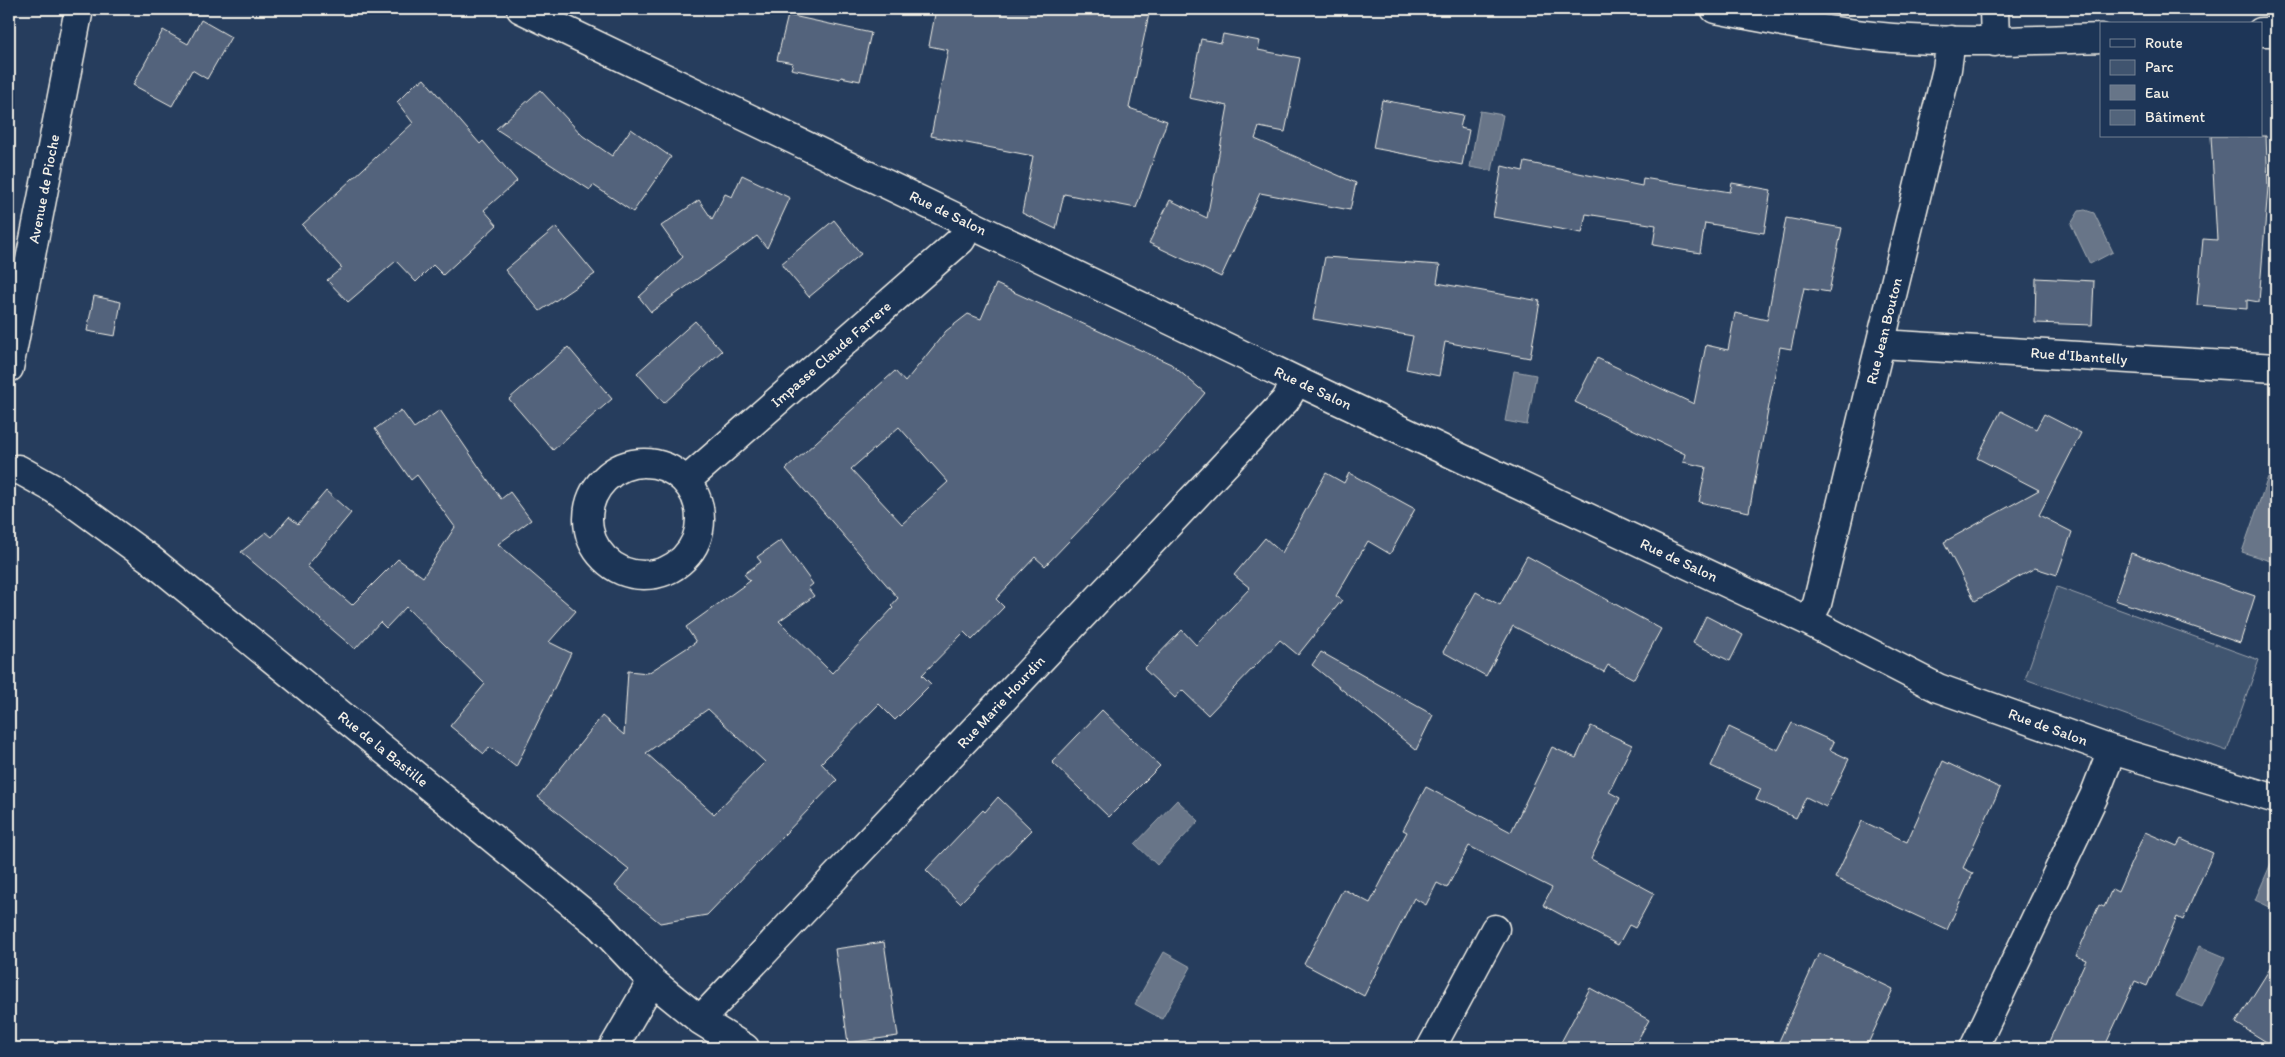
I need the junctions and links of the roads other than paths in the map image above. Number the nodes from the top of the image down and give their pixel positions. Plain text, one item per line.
1 (78, 9) edge
2 (521, 9) edge
3 (1715, 9) edge
4 (1994, 9) edge
5 (2262, 32) edge
6 (2276, 32) edge
7 (2100, 38) edge
8 (1951, 40) junction
9 (1995, 42) junction
10 (970, 224) junction
11 (1881, 344) junction
12 (9, 368) edge
13 (2276, 368) edge
14 (1297, 381) junction
15 (9, 470) edge
16 (686, 481) junction
17 (1808, 621) junction
18 (2112, 750) junction
19 (2276, 799) edge
20 (1495, 929) dead end
21 (652, 981) junction
22 (700, 1020) junction
23 (613, 1048) edge
24 (745, 1048) edge
25 (1431, 1048) edge
26 (1974, 1048) edge

1 - 12 street, Avenue de Pioche
2 - 10 street, Rue de Salon
3 - 8 street
4 - 9 street
5 - 6 street
7 - 9 street
8 - 9 street
8 - 11 street, Rue Jean Bouton
10 - 14 street, Rue de Salon
10 - 16 street, Impasse Claude Farrere
11 - 13 street, Rue d'Ibantelly
11 - 17 street, Rue Jean Bouton
14 - 17 street, Rue de Salon
14 - 22 street, Rue Marie Hourdin
15 - 21 street, Rue de la Bastille
16 - 16 street
17 - 18 street, Rue de Salon
18 - 19 street, Rue de Salon
18 - 26 street
20 - 25 street
21 - 22 street, Rue de la Bastille
21 - 23 street
22 - 24 street, Rue de la Bastille

